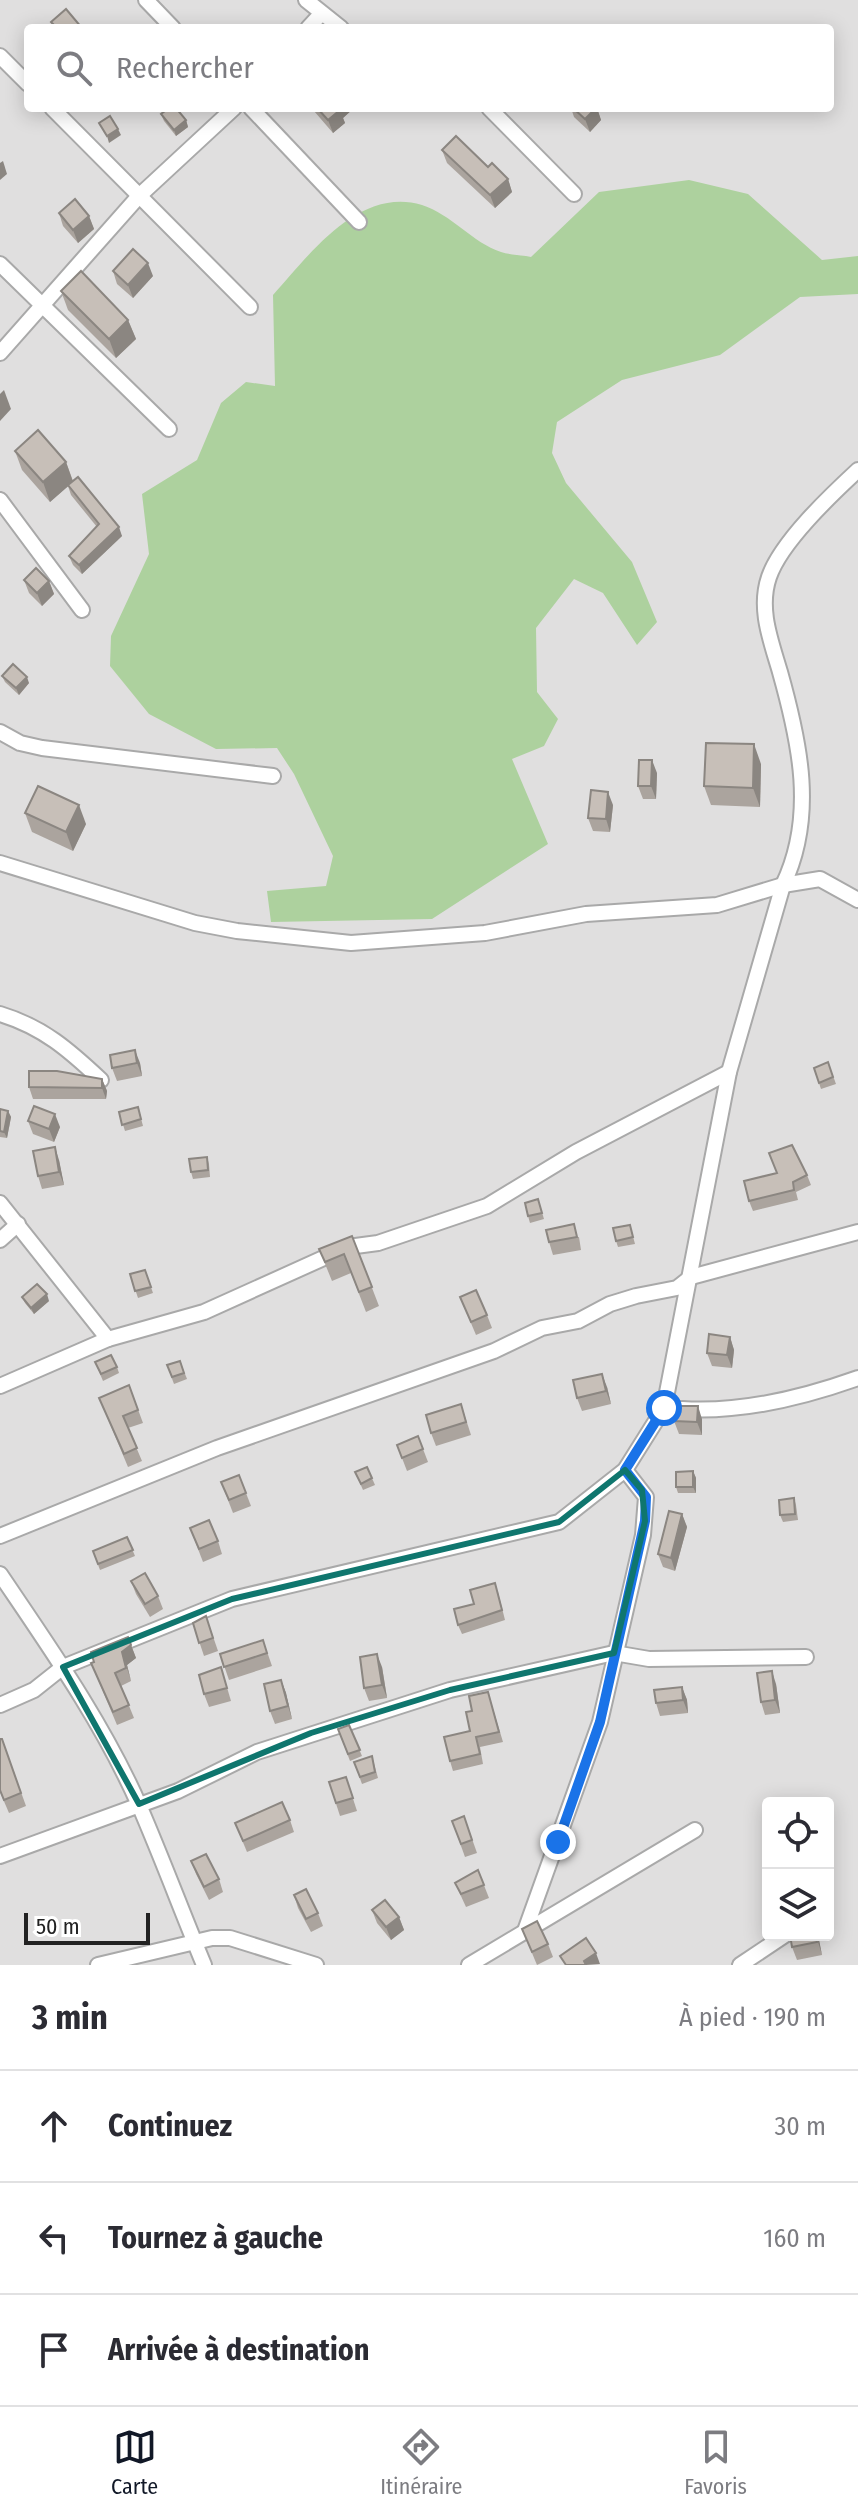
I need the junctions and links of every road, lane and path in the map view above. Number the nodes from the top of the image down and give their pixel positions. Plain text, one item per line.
1 (146, 0) edge
2 (306, 0) edge
3 (320, 15) junction
4 (169, 24) edge
5 (312, 24) edge
6 (335, 24) edge
7 (0, 56) edge
8 (24, 80) edge
9 (56, 112) edge
10 (230, 112) edge
11 (255, 112) edge
12 (493, 112) edge
13 (574, 194) dead end
14 (139, 196) junction
15 (359, 222) dead end
16 (0, 264) edge
17 (42, 306) junction
18 (250, 307) dead end
19 (0, 353) edge
20 (169, 429) dead end
21 (858, 470) edge
22 (0, 500) edge
23 (82, 610) dead end
24 (0, 732) edge
25 (273, 776) dead end
26 (0, 863) edge
27 (783, 885) junction
28 (858, 900) edge
29 (0, 1014) edge
30 (729, 1072) junction
31 (101, 1080) edge
32 (0, 1203) edge
33 (18, 1224) junction
34 (858, 1232) edge
35 (0, 1240) edge
36 (691, 1277) junction
37 (108, 1339) junction
38 (858, 1378) edge
39 (0, 1386) edge
40 (664, 1408) junction
41 (625, 1470) junction
42 (0, 1536) edge
43 (0, 1574) edge
44 (614, 1653) junction
45 (806, 1657) dead end
46 (63, 1667) junction
47 (0, 1705) edge
48 (139, 1804) junction
49 (695, 1830) dead end
50 (0, 1856) edge
51 (526, 1928) junction
52 (776, 1941) edge
53 (195, 1942) junction
54 (487, 1960) edge
55 (98, 1965) edge
56 (204, 1965) edge
57 (316, 1965) edge
58 (469, 1965) edge
59 (740, 1965) edge

1 - 4 street
2 - 3 street
3 - 5 street
3 - 6 street
7 - 8 street
9 - 14 street
10 - 14 street
11 - 15 street
12 - 13 street
14 - 17 street
14 - 18 street
16 - 17 street
17 - 19 street
17 - 20 street
21 - 27 street
22 - 23 street
24 - 25 street
26 - 27 street
27 - 28 street
27 - 30 street
29 - 31 street
30 - 36 street
30 - 37 street
32 - 33 street
33 - 35 street
33 - 37 street
34 - 36 street
36 - 40 street
36 - 42 street
37 - 39 street
38 - 40 street
40 - 41 street
41 - 44 street
41 - 46 street
43 - 46 street
44 - 45 street
44 - 48 street
44 - 51 street
46 - 47 street
46 - 48 street
48 - 50 street
48 - 53 street
49 - 51 street
51 - 54 street
52 - 59 street
53 - 55 street
53 - 56 street
53 - 57 street
54 - 58 street

